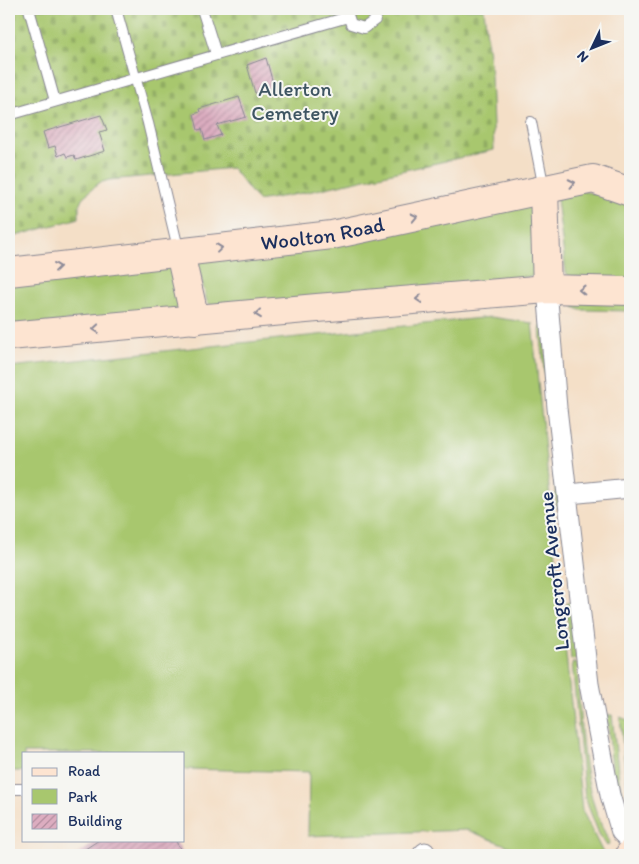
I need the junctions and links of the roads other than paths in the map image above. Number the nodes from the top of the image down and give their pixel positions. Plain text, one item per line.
1 (29, 9) edge
2 (116, 9) edge
3 (202, 9) edge
4 (376, 9) edge
5 (348, 13) edge
6 (216, 54) junction
7 (135, 78) junction
8 (55, 101) junction
9 (9, 115) edge
10 (531, 122) dead end
11 (544, 190) junction
12 (630, 192) edge
13 (180, 252) junction
14 (9, 272) edge
15 (546, 289) junction
16 (630, 291) edge
17 (195, 320) junction
18 (9, 336) edge
19 (630, 488) edge
20 (569, 494) junction
21 (9, 789) edge
22 (22, 789) edge
23 (630, 841) edge

1 - 8 lane
2 - 7 lane
3 - 6 lane
4 - 5 lane
5 - 6 lane
6 - 7 lane
7 - 8 lane
7 - 13 lane
8 - 9 lane
10 - 11 lane
11 -> 12 main road, Woolton Road
13 -> 11 main road, Woolton Road
11 - 15 main road
14 -> 13 main road, Woolton Road
13 - 17 main road
16 -> 15 main road
15 -> 17 main road
15 - 20 street, Longcroft Avenue
17 -> 18 main road
19 - 20 street
20 - 23 street, Longcroft Avenue
21 - 22 lane

